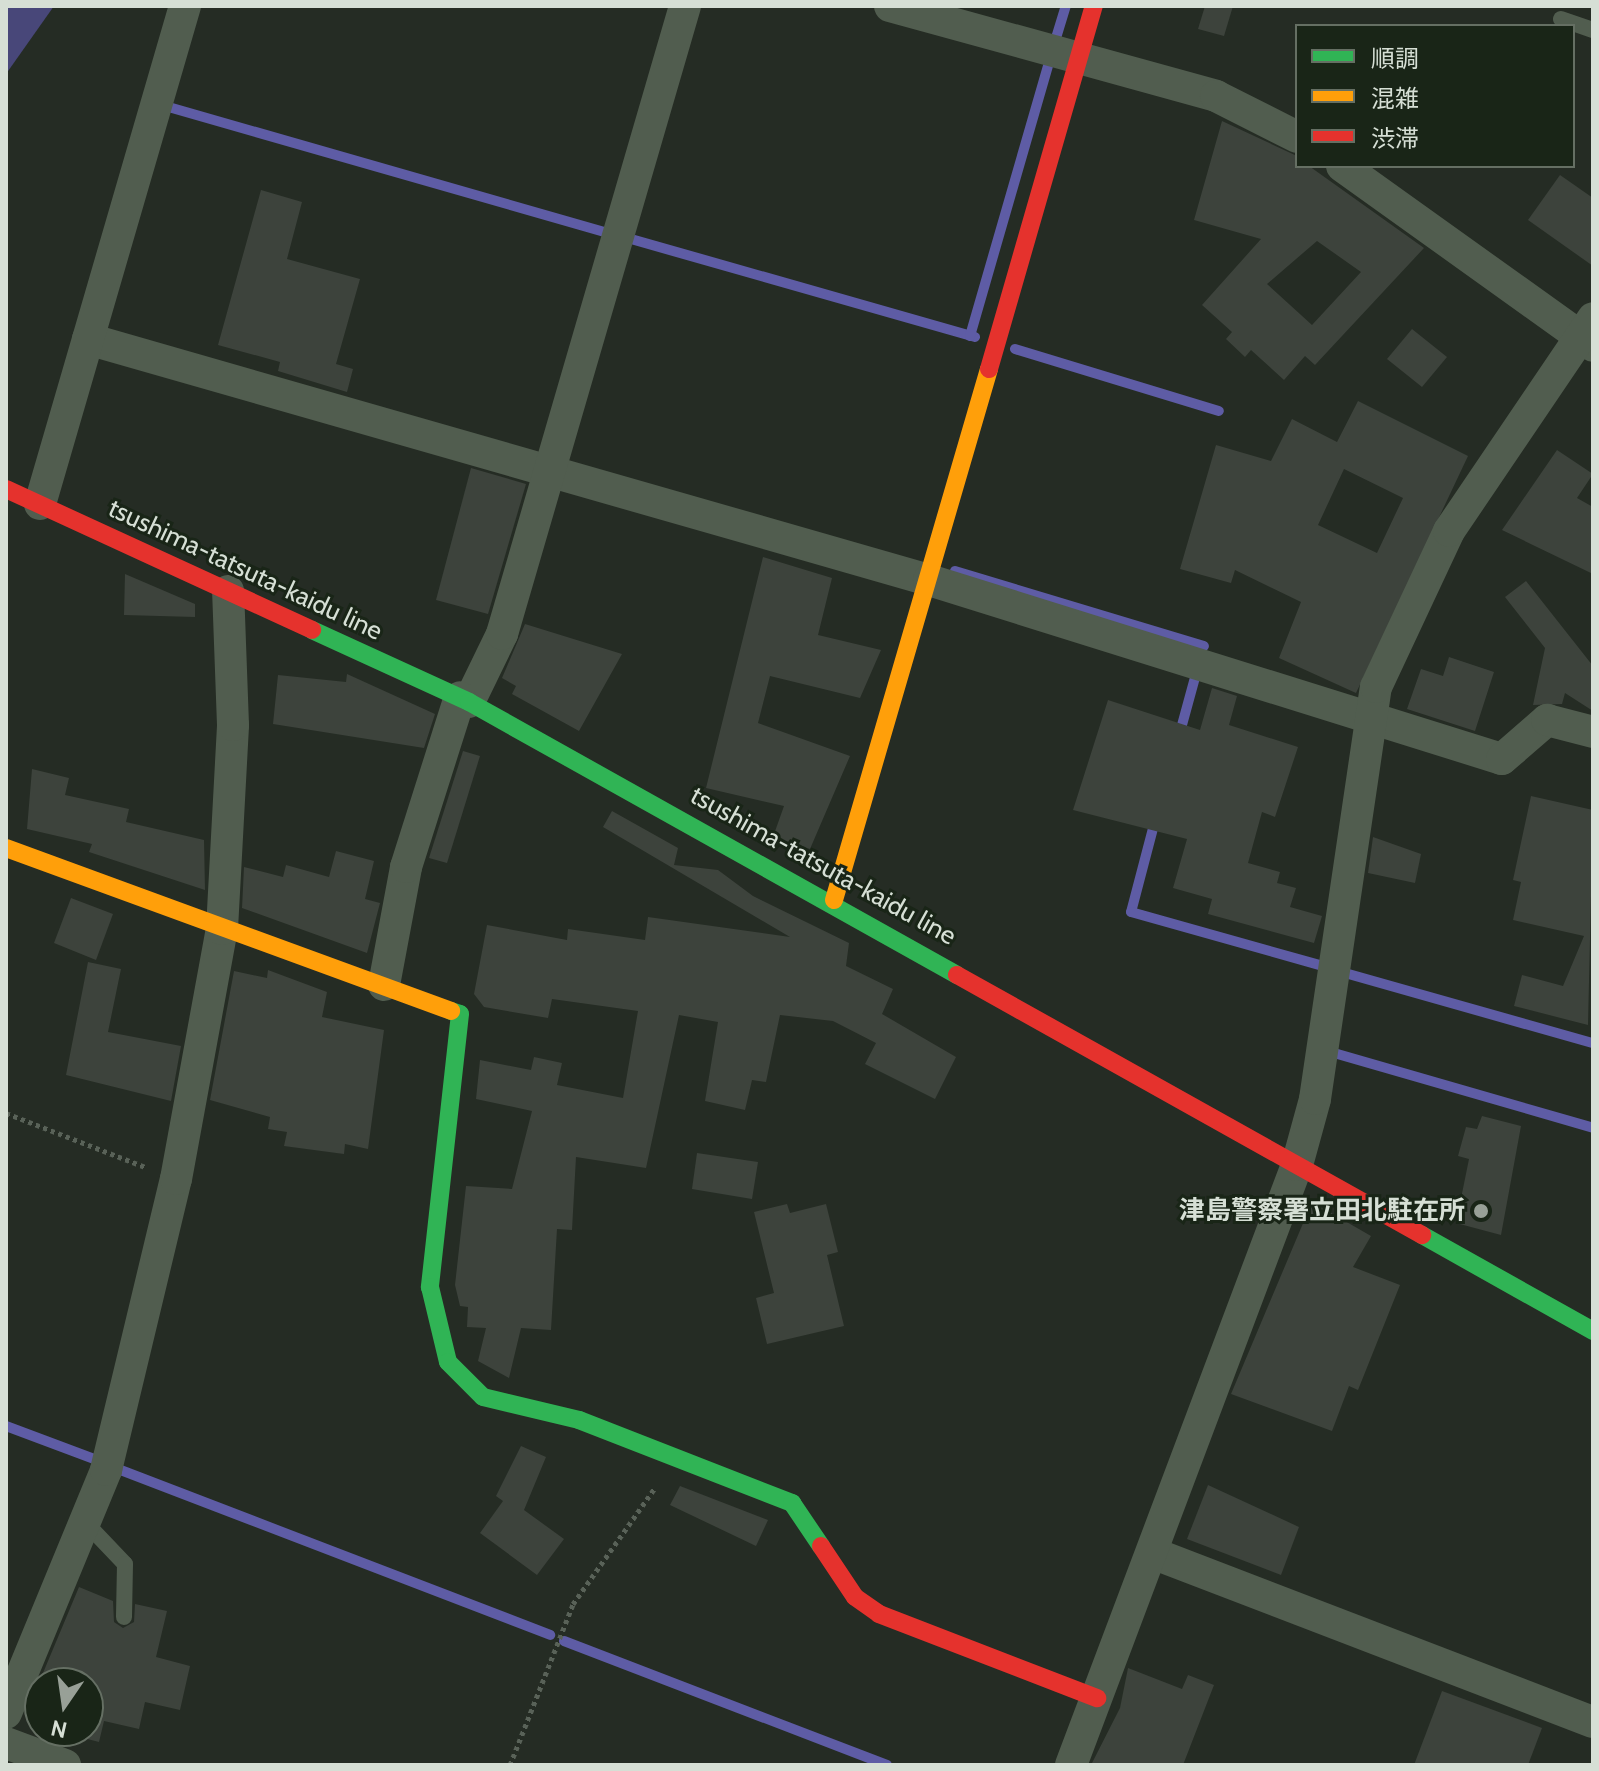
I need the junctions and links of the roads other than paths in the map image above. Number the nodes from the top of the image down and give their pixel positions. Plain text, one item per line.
1 (185, 6) edge
2 (685, 6) edge
3 (890, 6) edge
4 (1094, 6) edge
5 (1561, 19) dead end
6 (1593, 30) edge
7 (1079, 60) junction
8 (1295, 136) edge
9 (1345, 168) edge
10 (1588, 334) edge
11 (88, 339) junction
12 (550, 471) junction
13 (6, 489) edge
14 (40, 504) junction
15 (929, 580) junction
16 (228, 591) junction
17 (464, 699) junction
18 (1370, 712) junction
19 (1593, 732) edge
20 (6, 848) edge
21 (834, 900) junction
22 (222, 929) junction
23 (384, 985) junction
24 (1297, 1165) junction
25 (1593, 1331) edge
26 (85, 1522) junction
27 (1155, 1554) junction
28 (124, 1617) dead end
29 (1097, 1698) junction
30 (6, 1713) edge
31 (1593, 1722) edge
32 (6, 1743) edge
33 (65, 1765) edge
34 (1071, 1765) edge

1 - 11 street
2 - 12 street
3 - 7 street
4 - 7 street
5 - 6 lane
7 - 8 street
7 - 15 street
9 - 10 street
10 - 18 street
11 - 12 street
11 - 14 street
12 - 15 street
12 - 17 street
13 - 14 street, tsushima-tatsuta-kaidu line
14 - 16 street, tsushima-tatsuta-kaidu line
15 - 18 street
15 - 21 street
16 - 17 street, tsushima-tatsuta-kaidu line
16 - 22 street
17 - 21 street, tsushima-tatsuta-kaidu line
17 - 23 street
18 - 19 street
18 - 24 street
20 - 22 street
21 - 24 street, tsushima-tatsuta-kaidu line
22 - 23 street
22 - 26 street
23 - 29 street
24 - 25 street, tsushima-tatsuta-kaidu line
24 - 27 street
26 - 28 lane
26 - 30 street
27 - 29 street
27 - 31 street
29 - 34 street
32 - 33 street

